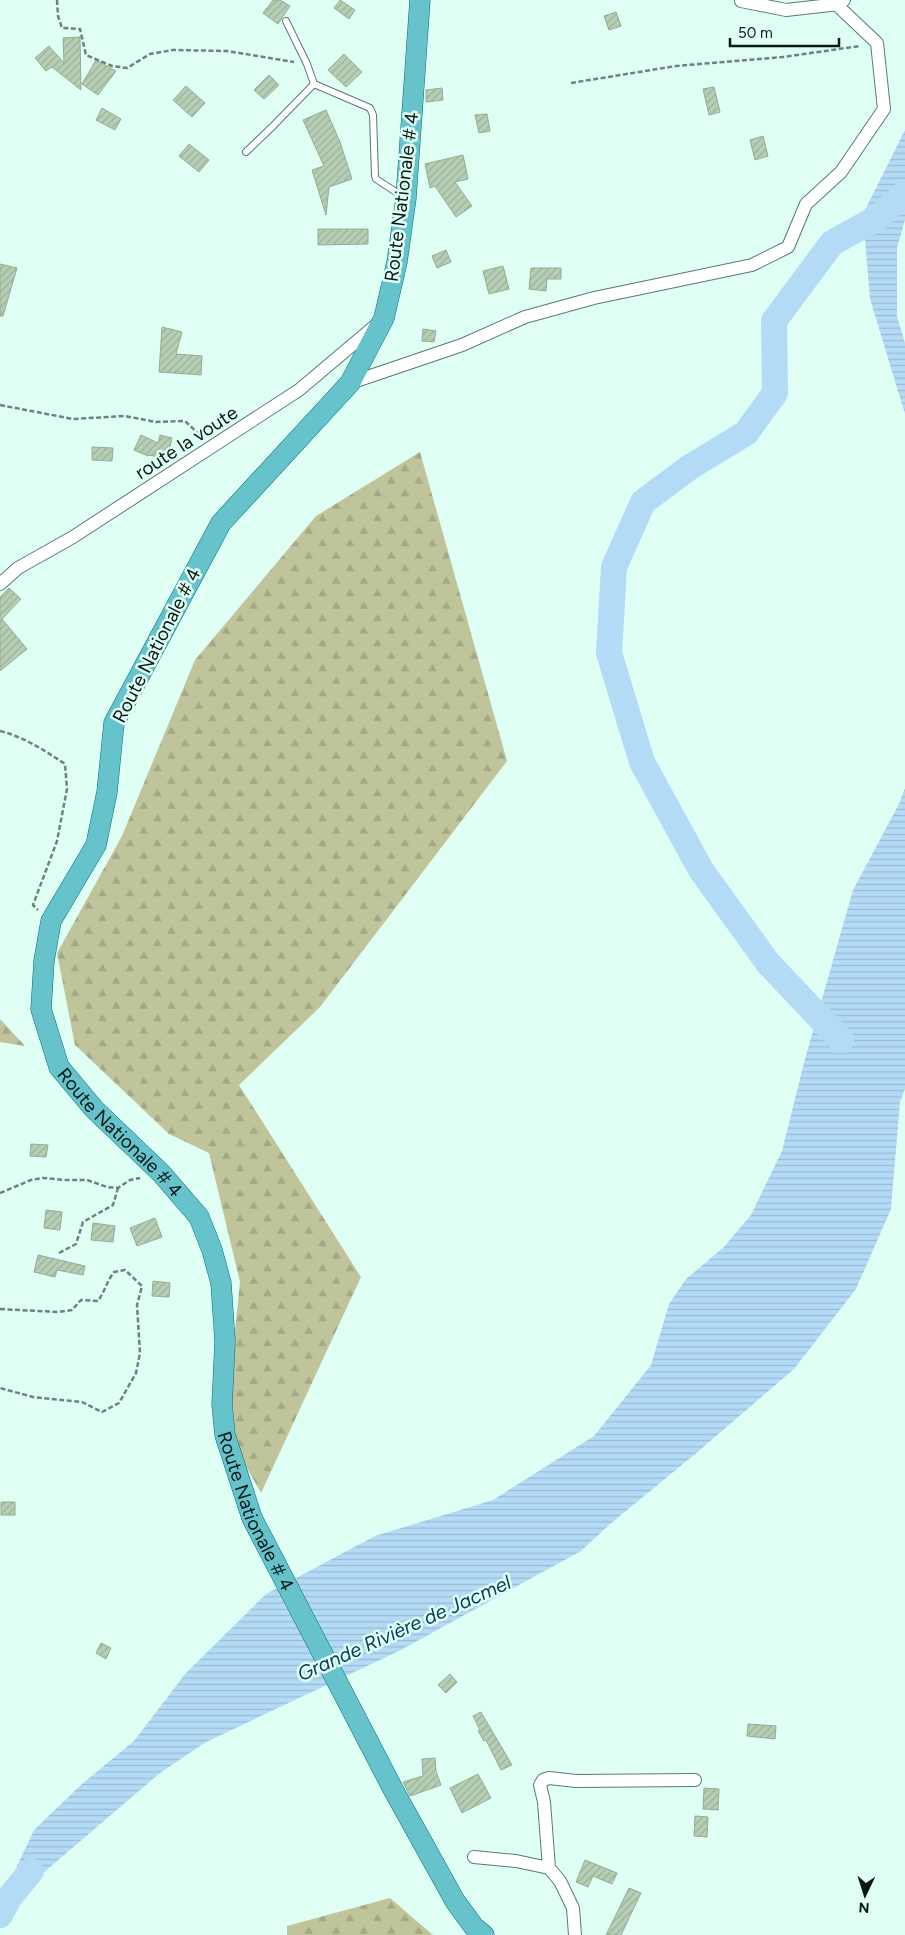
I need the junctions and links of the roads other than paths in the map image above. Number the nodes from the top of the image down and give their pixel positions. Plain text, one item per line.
1 (420, 0) edge
2 (741, 1) edge
3 (841, 2) edge
4 (286, 21) dead end
5 (314, 84) junction
6 (246, 152) dead end
7 (406, 198) junction
8 (384, 318) junction
9 (350, 383) junction
10 (0, 584) edge
11 (695, 1780) dead end
12 (474, 1857) dead end
13 (549, 1868) junction
14 (484, 1935) edge
15 (575, 1935) edge

1 - 7 main road, Route Nationale # 4
2 - 3 street
3 - 9 street
4 - 5 lane
5 - 6 lane
5 - 7 lane
7 - 8 main road, Route Nationale # 4
8 - 9 main road, Route Nationale # 4
8 - 10 street, route la voute
9 - 14 main road, Route Nationale # 4
11 - 13 street
12 - 13 street
13 - 15 street

